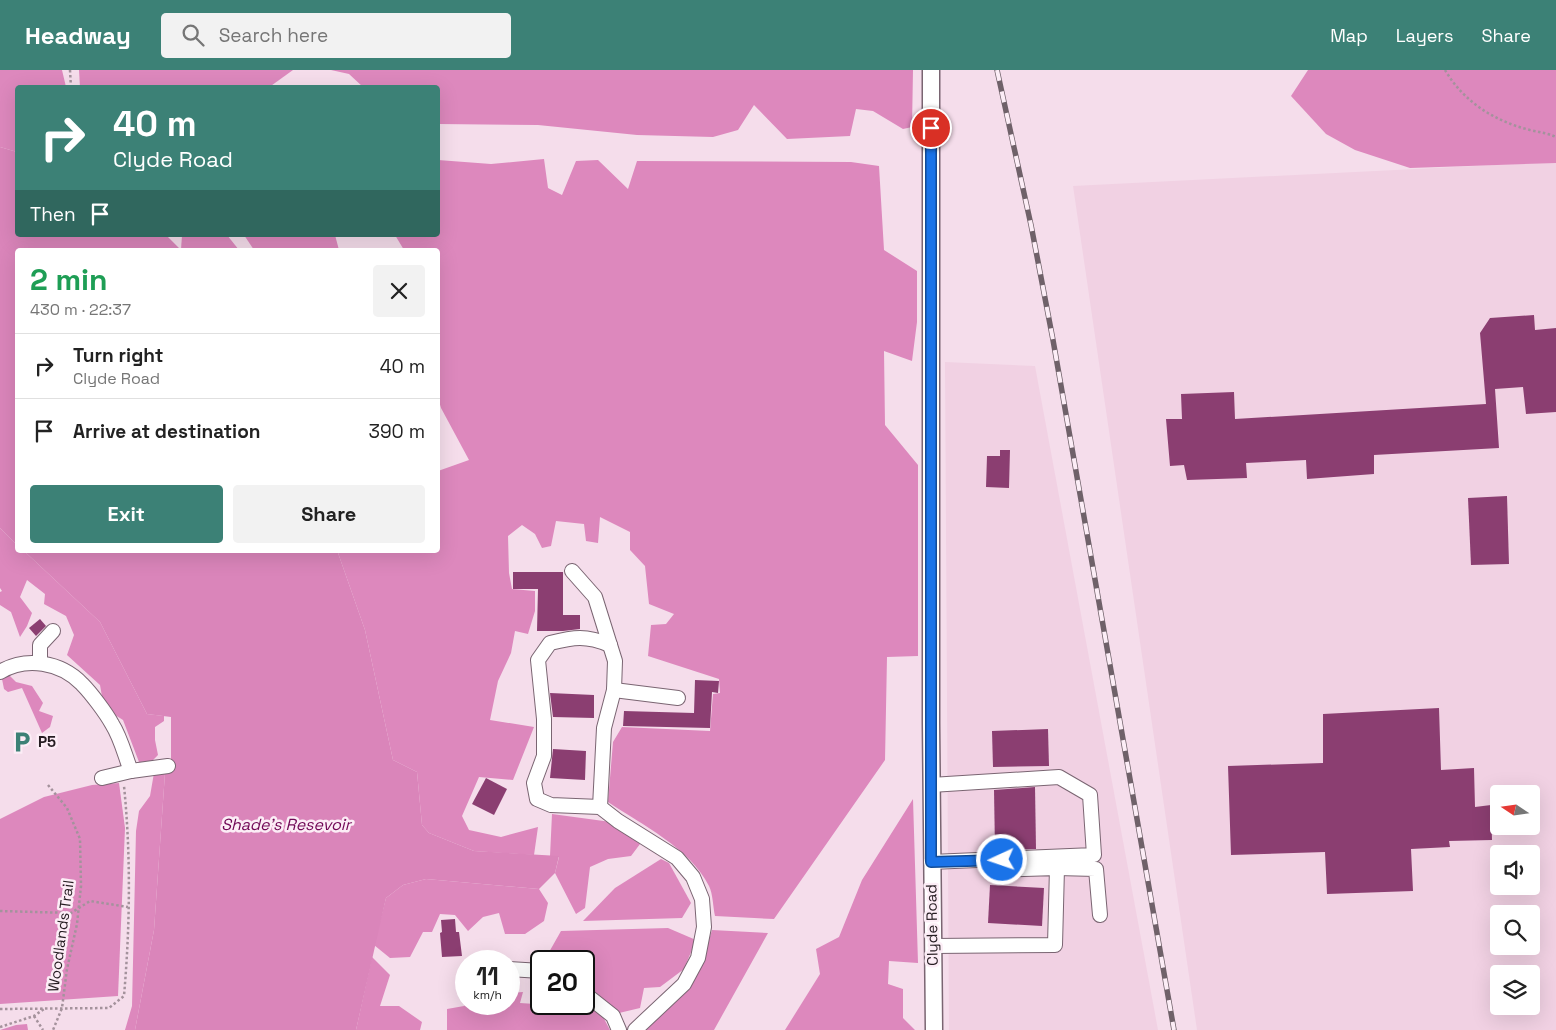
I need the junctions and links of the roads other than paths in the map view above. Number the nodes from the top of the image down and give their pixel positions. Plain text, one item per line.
1 (931, 70) edge
2 (572, 571) dead end
3 (53, 631) dead end
4 (610, 645) junction
5 (40, 663) junction
6 (0, 672) edge
7 (614, 690) junction
8 (678, 698) dead end
9 (168, 766) dead end
10 (132, 771) junction
11 (102, 778) dead end
12 (931, 785) junction
13 (600, 806) junction
14 (984, 861) junction
15 (931, 862) junction
16 (1056, 868) junction
17 (1100, 915) dead end
18 (933, 946) junction
19 (595, 1001) edge
20 (619, 1030) edge
21 (635, 1030) edge
22 (934, 1030) edge

1 - 12 main road, Clyde Road
2 - 4 lane
3 - 5 lane
4 - 7 lane
4 - 13 lane
5 - 6 lane
5 - 10 lane
7 - 8 lane
7 - 13 lane
9 - 10 lane
10 - 11 lane
12 - 14 lane
12 - 15 main road, Clyde Road
13 - 21 lane
14 - 15 lane
14 - 16 lane
15 - 18 main road, Clyde Road
16 - 17 lane
16 - 18 lane
18 - 22 main road, Clyde Road
19 - 20 lane

